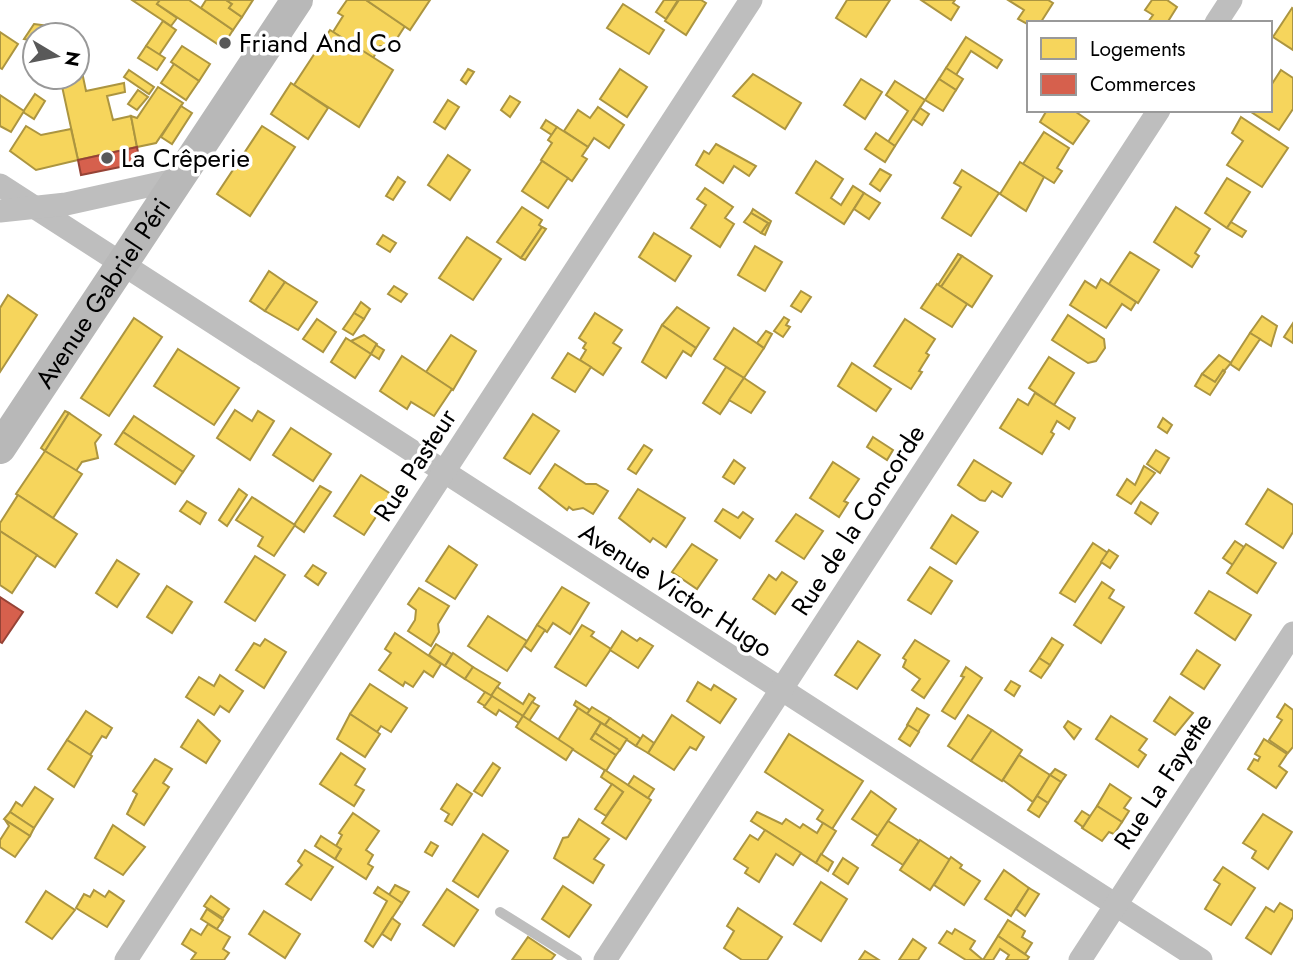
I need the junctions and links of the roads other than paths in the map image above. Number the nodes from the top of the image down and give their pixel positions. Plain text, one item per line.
1 (297, 0) edge
2 (751, 0) edge
3 (1231, 0) edge
4 (1217, 21) edge
5 (1158, 112) edge
6 (179, 178) junction
7 (0, 186) edge
8 (39, 209) junction
9 (0, 211) edge
10 (123, 266) junction
11 (0, 448) edge
12 (443, 473) junction
13 (1293, 633) edge
14 (780, 691) junction
15 (1115, 905) junction
16 (500, 912) dead end
17 (126, 960) edge
18 (577, 960) edge
19 (604, 960) edge
20 (1080, 960) edge
21 (1201, 960) edge

1 - 6 street, Avenue Gabriel Péri
2 - 12 street, Rue Pasteur
3 - 4 street
5 - 14 street, Rue de la Concorde
6 - 8 street
6 - 10 street, Avenue Gabriel Péri
7 - 8 street, Avenue Victor Hugo
8 - 9 street
8 - 10 street, Avenue Victor Hugo
10 - 11 street, Avenue Gabriel Péri
10 - 12 street, Avenue Victor Hugo
12 - 14 street, Avenue Victor Hugo
12 - 17 street, Rue Pasteur
13 - 15 street, Rue La Fayette
14 - 15 street, Avenue Victor Hugo
14 - 19 street, Rue de la Concorde
15 - 20 street, Rue La Fayette
15 - 21 street, Avenue Victor Hugo
16 - 18 lane

